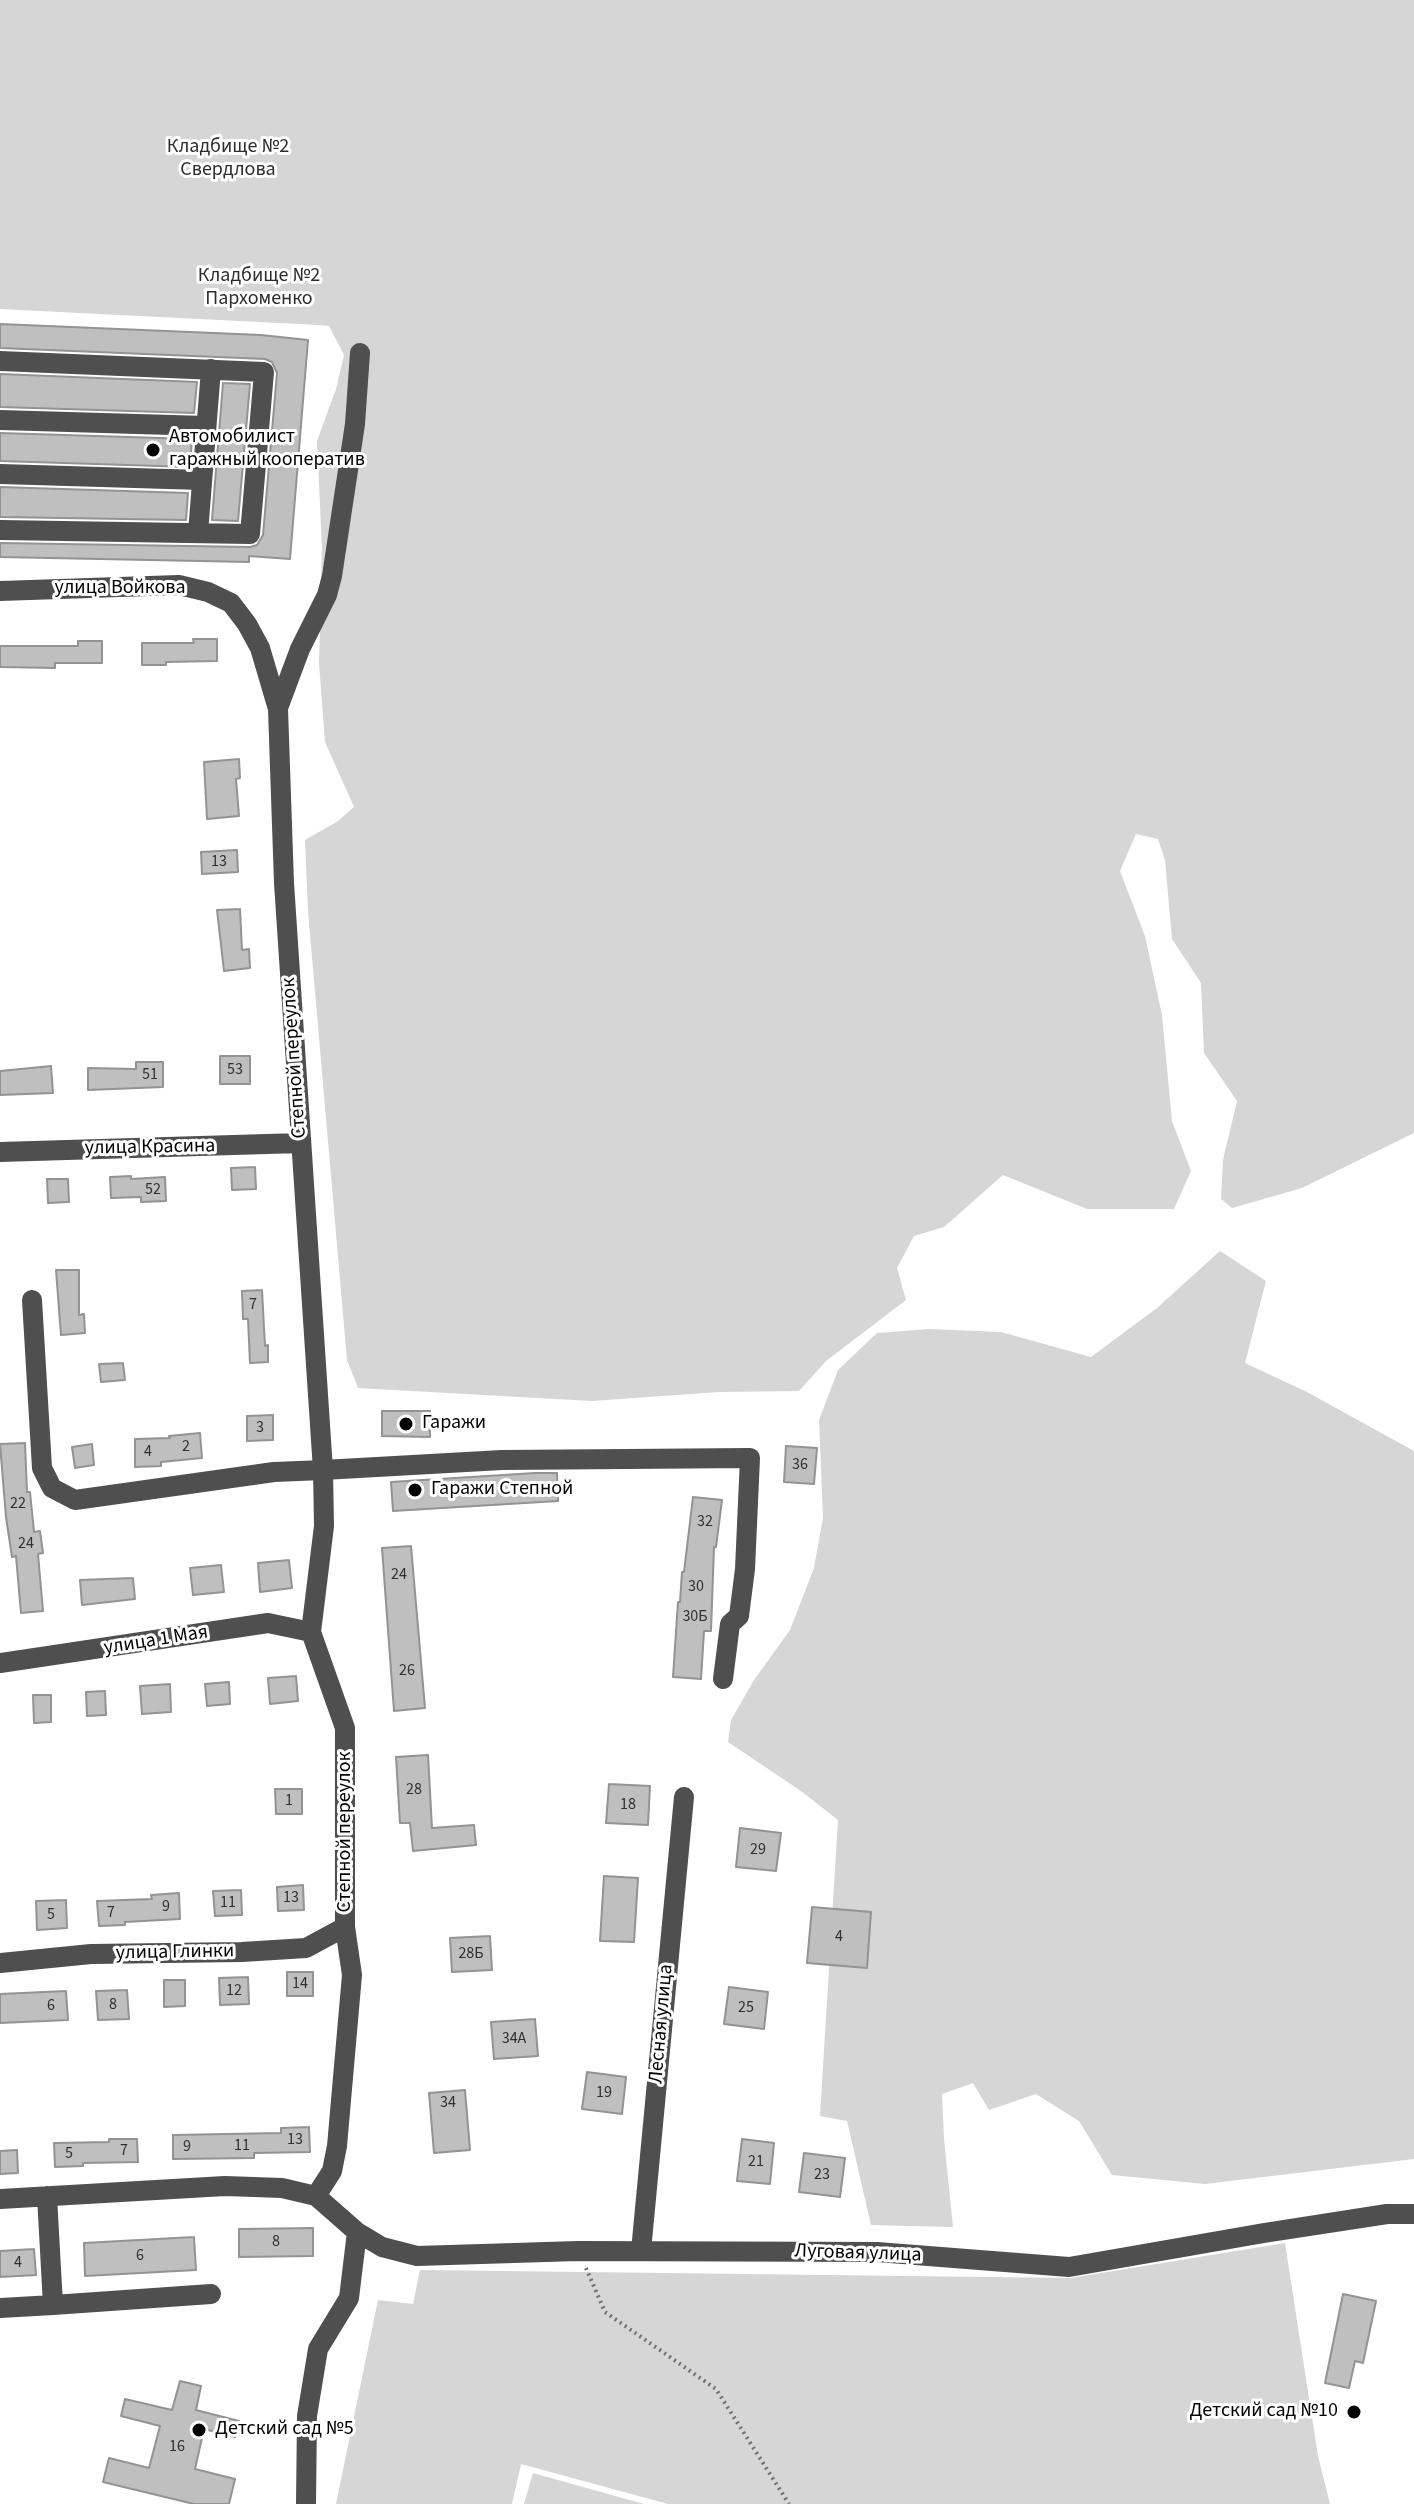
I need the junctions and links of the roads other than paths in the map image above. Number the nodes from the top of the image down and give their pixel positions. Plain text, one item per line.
1 (360, 353) dead end
2 (0, 361) edge
3 (211, 369) junction
4 (0, 420) edge
5 (206, 426) junction
6 (0, 474) edge
7 (202, 480) junction
8 (0, 530) edge
9 (198, 533) junction
10 (0, 591) edge
11 (260, 648) joint
12 (278, 709) junction
13 (300, 1143) junction
14 (0, 1152) edge
15 (32, 1300) dead end
16 (323, 1470) junction
17 (311, 1632) junction
18 (0, 1663) edge
19 (723, 1679) dead end
20 (684, 1797) dead end
21 (345, 1927) junction
22 (0, 1963) edge
23 (47, 2196) junction
24 (316, 2196) junction
25 (0, 2199) edge
26 (1414, 2214) edge
27 (357, 2232) junction
28 (641, 2251) junction
29 (211, 2294) dead end
30 (53, 2305) junction
31 (0, 2308) edge
32 (306, 2504) edge

1 - 12 street
2 - 3 street
3 - 5 street
3 - 9 street
4 - 5 street
5 - 7 street
6 - 7 street
7 - 9 street
8 - 9 street
10 - 11 street, улица Войкова
11 - 12 street, Степной переулок
12 - 13 street, Степной переулок
13 - 14 street, улица Красина
13 - 16 street, Степной переулок
15 - 16 street
16 - 17 street, Степной переулок
16 - 19 street
17 - 18 street, улица 1 Мая
17 - 21 street, Степной переулок
20 - 28 street, Лесная улица
21 - 22 street, улица Глинки
21 - 24 street, Степной переулок
23 - 24 street
23 - 25 street
23 - 30 street
24 - 27 street, Луговая улица
26 - 28 street, Луговая улица
27 - 28 street, Луговая улица
27 - 32 street
29 - 30 street
30 - 31 street

